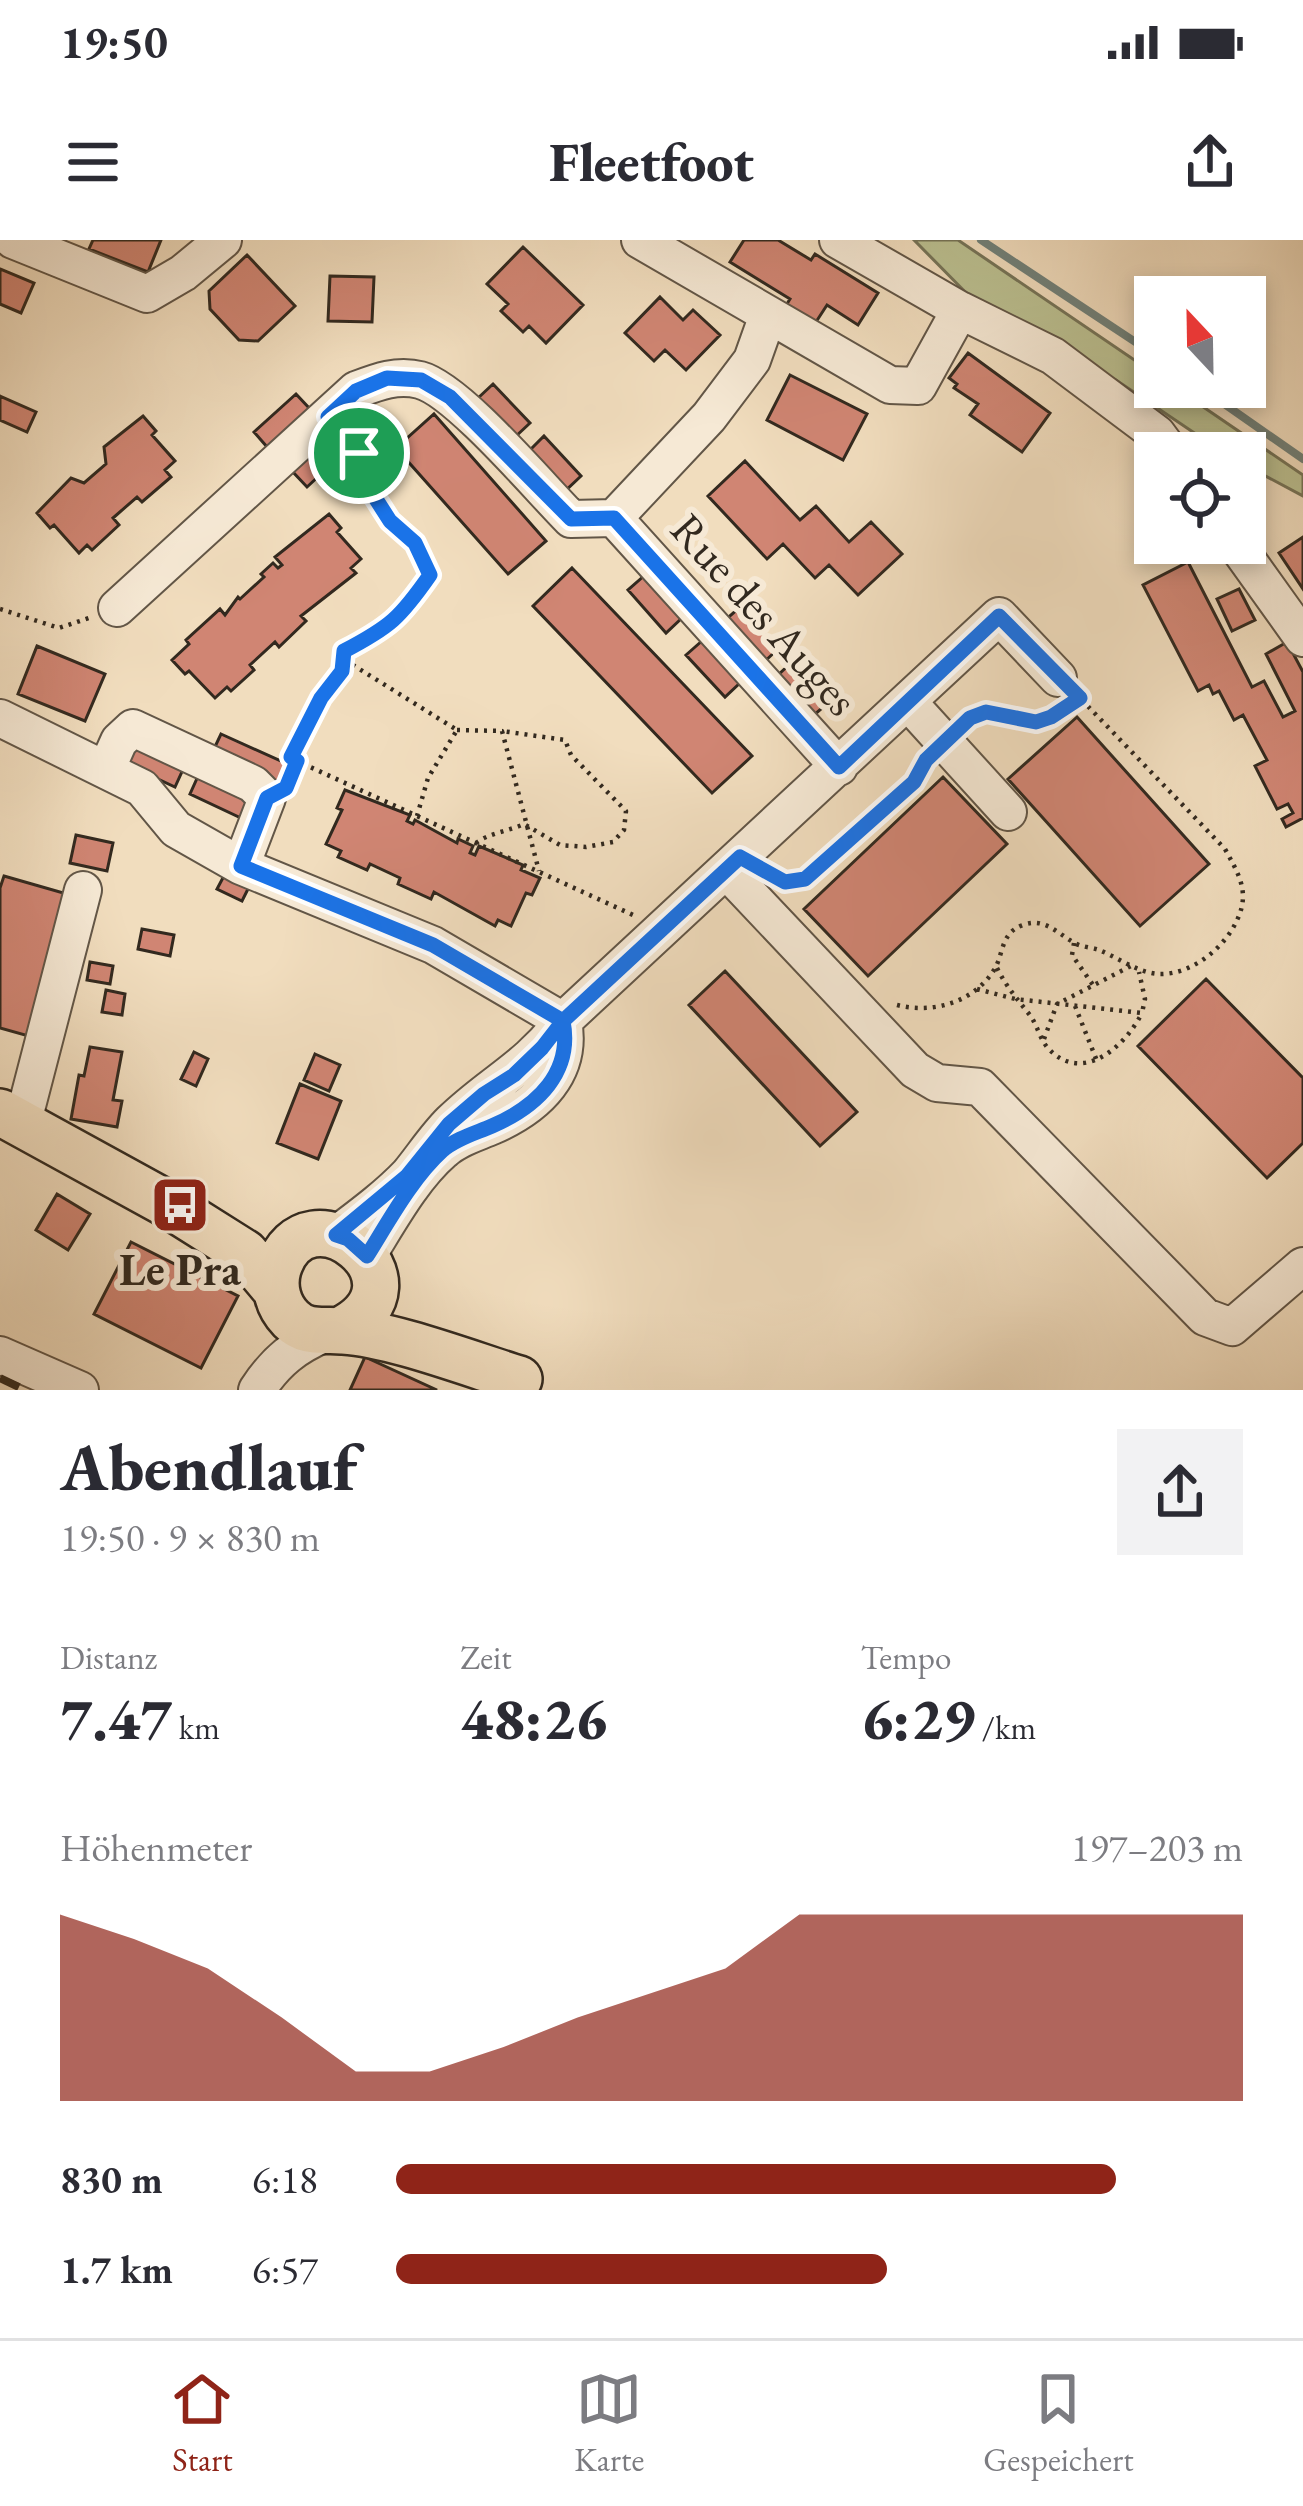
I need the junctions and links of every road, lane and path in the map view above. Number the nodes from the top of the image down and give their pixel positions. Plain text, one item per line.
1 (13, 240) edge
2 (223, 240) edge
3 (640, 240) edge
4 (838, 240) edge
5 (960, 310) junction
6 (768, 315) junction
7 (328, 417) junction
8 (1154, 432) edge
9 (614, 518) junction
10 (1250, 564) edge
11 (117, 608) joint
12 (0, 609) edge
13 (1303, 638) edge
14 (345, 660) junction
15 (1069, 688) junction
16 (908, 702) junction
17 (0, 718) edge
18 (457, 730) junction
19 (502, 730) junction
20 (944, 742) junction
21 (297, 761) junction
22 (839, 767) junction
23 (106, 770) junction
24 (267, 798) junction
25 (1008, 812) dead end
26 (417, 816) junction
27 (524, 824) junction
28 (476, 843) junction
29 (733, 864) junction
30 (241, 866) junction
31 (538, 872) junction
32 (83, 890) dead end
33 (678, 914) junction
34 (1074, 943) junction
35 (996, 966) junction
36 (1131, 966) junction
37 (1139, 969) junction
38 (1093, 986) junction
39 (976, 989) junction
40 (1016, 999) junction
41 (886, 1000) dead end
42 (1057, 1004) junction
43 (1075, 1006) junction
44 (1142, 1013) junction
45 (563, 1021) junction
46 (1043, 1042) junction
47 (1097, 1061) junction
48 (11, 1119) edge
49 (164, 1202) junction
50 (346, 1254) junction
51 (1303, 1266) edge
52 (278, 1297) junction
53 (334, 1331) junction
54 (0, 1355) edge
55 (265, 1378) edge
56 (533, 1384) edge
57 (80, 1390) edge

1 - 2 street
3 - 6 street
4 - 5 street
5 - 6 street
5 - 8 street
6 - 9 street
7 - 9 street, Rue des Auges
7 - 11 street, Rue des Auges
7 - 14 path
9 - 22 street, Rue des Auges
10 - 13 street
11 - 12 path
14 - 18 path
14 - 21 path
15 - 16 street
15 - 20 path
15 - 37 path
16 - 20 street
16 - 22 street
17 - 23 street
18 - 19 path
18 - 26 path
19 - 27 path
19 - 27 path
20 - 25 street
20 - 29 path
21 - 24 path
21 - 26 path
22 - 29 street
23 - 24 street
23 - 30 street
24 - 30 street
26 - 28 path
27 - 28 path
27 - 31 path
28 - 31 path
29 - 33 street
29 - 51 street
30 - 45 street
31 - 33 path
32 - 48 street
33 - 45 street
34 - 35 path
34 - 36 path
34 - 38 path
35 - 39 path
35 - 40 path
36 - 37 path
36 - 38 path
37 - 44 path
38 - 42 path
39 - 40 path
39 - 41 path
40 - 42 path
40 - 46 path
42 - 43 path
42 - 46 path
43 - 44 path
43 - 47 path
44 - 47 path
45 - 50 street
46 - 47 path
48 - 49 main road
49 - 50 main road
49 - 52 main road
50 - 52 main road
50 - 53 main road
50 - 56 main road
52 - 53 main road
52 - 55 street
53 - 55 street
53 - 56 main road
54 - 57 street

